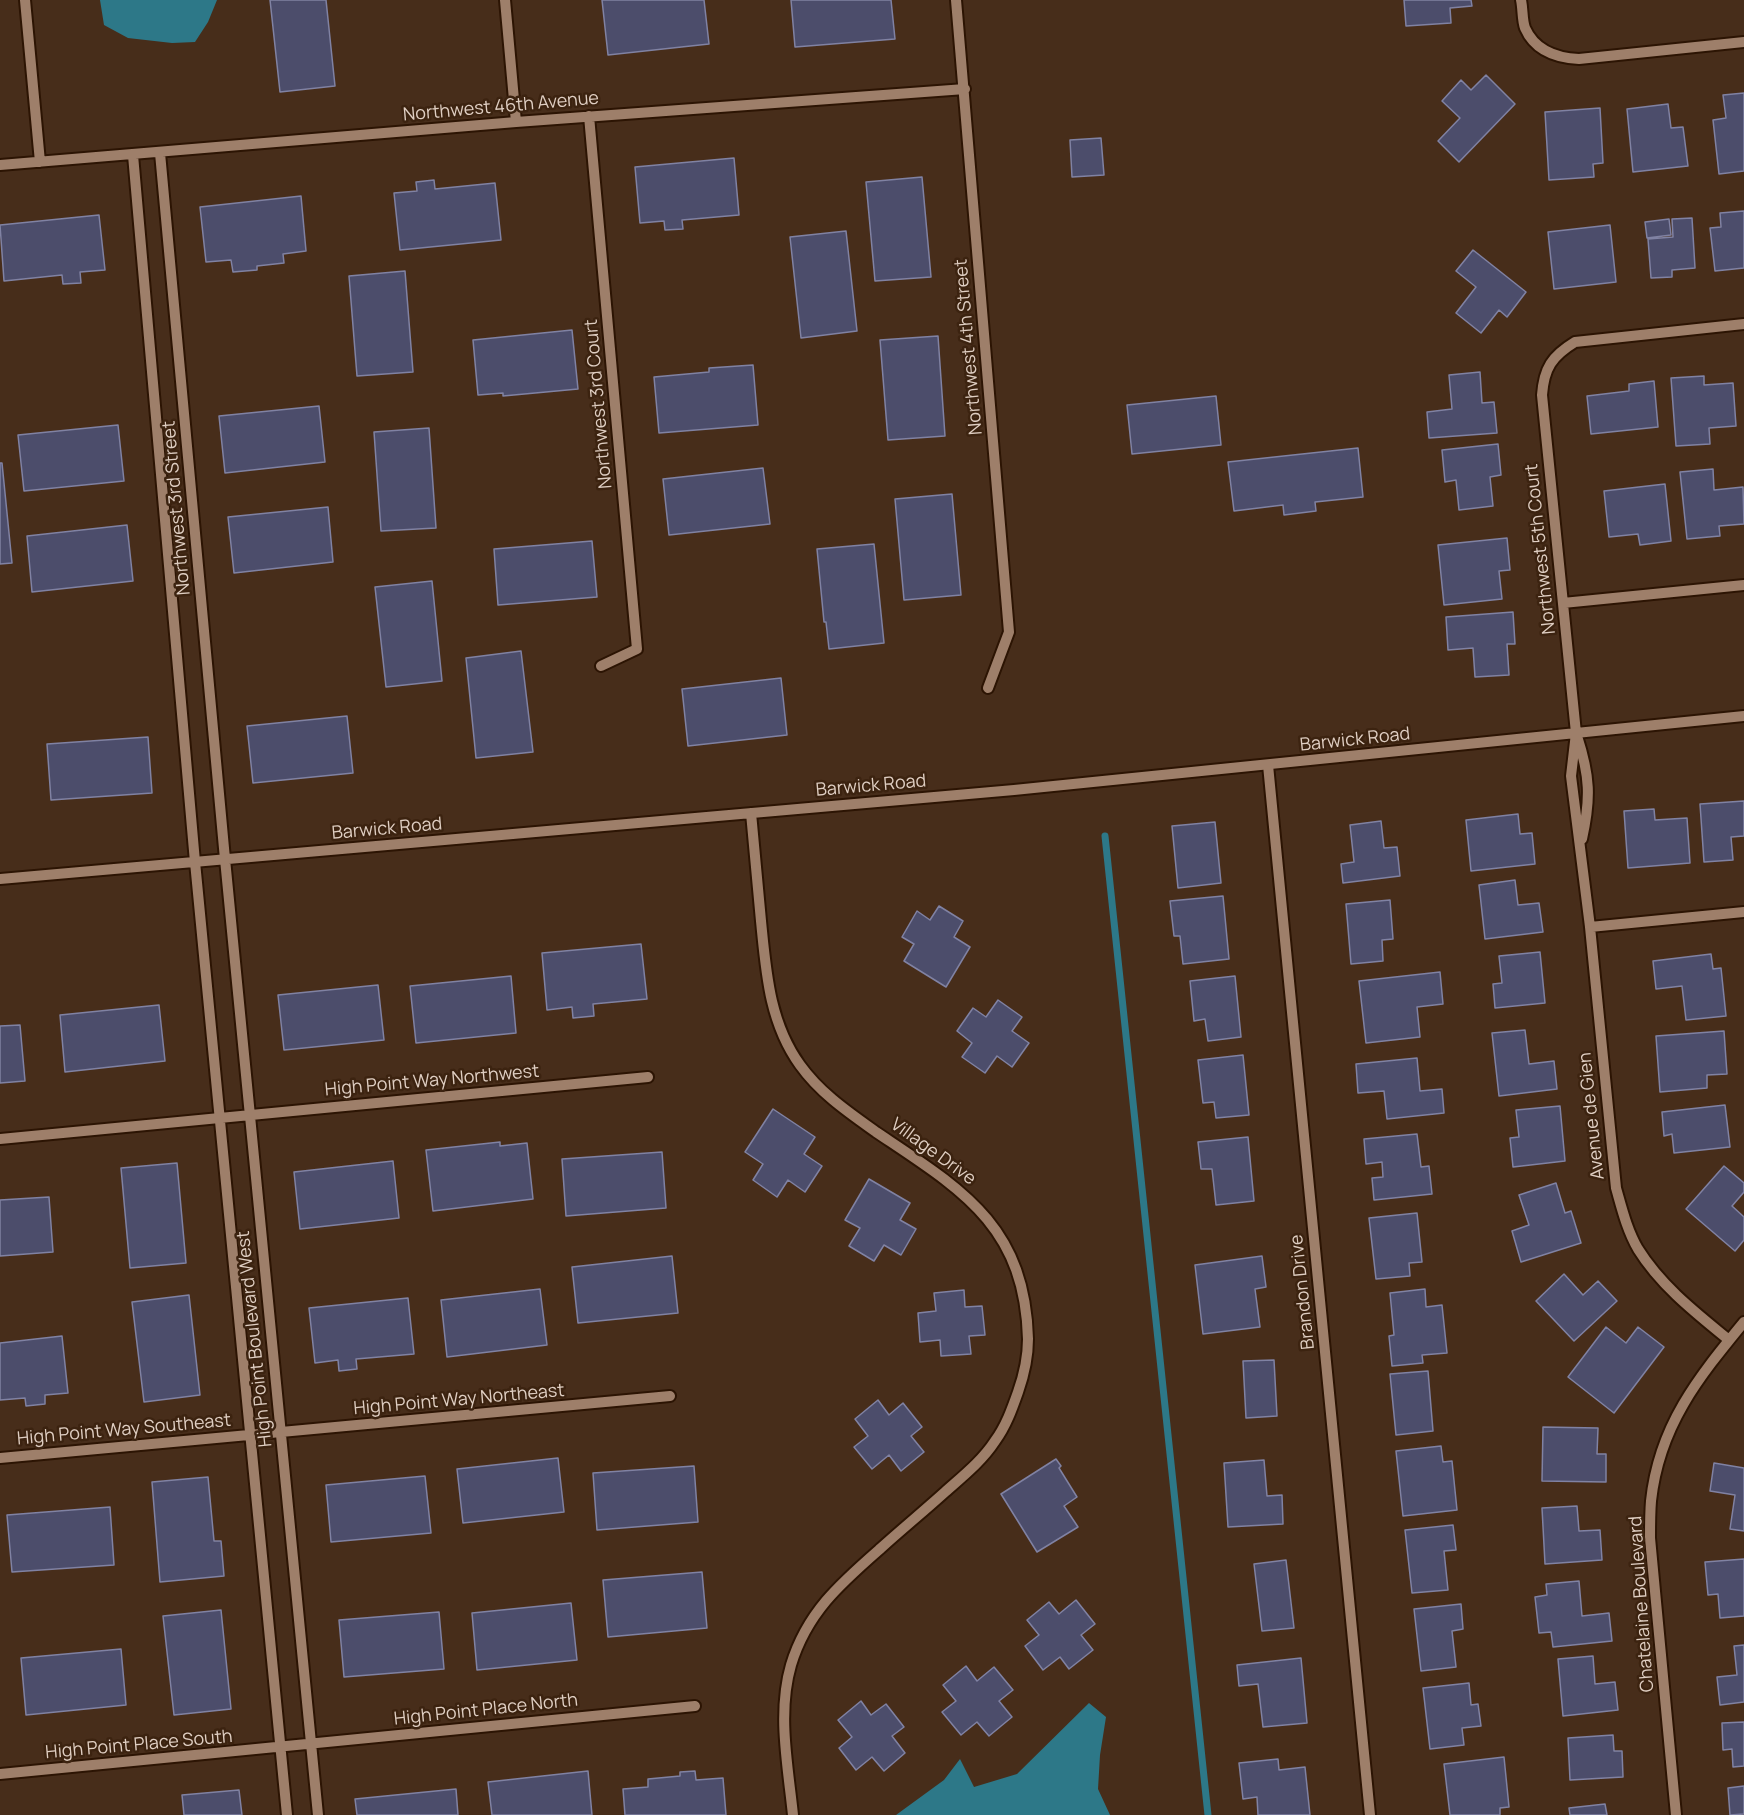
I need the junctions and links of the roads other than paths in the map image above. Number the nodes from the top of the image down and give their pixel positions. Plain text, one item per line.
1 (25, 0) edge
2 (505, 0) edge
3 (956, 0) edge
4 (1521, 0) edge
5 (1744, 42) edge
6 (965, 89) junction
7 (589, 116) junction
8 (516, 122) junction
9 (160, 153) junction
10 (133, 155) junction
11 (40, 162) junction
12 (0, 165) edge
13 (1744, 324) edge
14 (1744, 585) edge
15 (1563, 603) junction
16 (601, 666) dead end
17 (988, 688) dead end
18 (1744, 716) edge
19 (1576, 733) junction
20 (1268, 765) junction
21 (751, 813) junction
22 (1580, 847) junction
23 (225, 859) junction
24 (195, 862) junction
25 (0, 879) edge
26 (1744, 912) edge
27 (1590, 927) junction
28 (648, 1077) dead end
29 (250, 1115) junction
30 (220, 1118) junction
31 (0, 1139) edge
32 (1744, 1322) edge
33 (1729, 1340) junction
34 (670, 1396) dead end
35 (281, 1433) junction
36 (250, 1435) junction
37 (0, 1458) edge
38 (695, 1706) dead end
39 (311, 1745) junction
40 (280, 1748) junction
41 (0, 1774) edge
42 (287, 1815) edge
43 (318, 1815) edge
44 (793, 1815) edge
45 (1370, 1815) edge
46 (1676, 1815) edge

1 - 11 street
2 - 8 street
3 - 6 street, Northwest 4th Street
4 - 5 street
6 - 7 street, Northwest 46th Avenue
6 - 17 street, Northwest 4th Street
7 - 8 street, Northwest 46th Avenue
7 - 16 street, Northwest 3rd Court
8 - 9 street, Northwest 46th Avenue
9 - 10 street, Northwest 46th Avenue
9 - 23 street, Northwest 3rd Street
10 - 11 street, Northwest 46th Avenue
10 - 24 street, Northwest 3rd Street
11 - 12 street, Northwest 46th Avenue
13 - 15 street, Northwest 5th Court
14 - 15 street
15 - 19 street, Northwest 5th Court
18 - 19 street, Barwick Road
19 - 20 street, Barwick Road
19 - 22 street, Avenue de Gien
19 - 22 street, Avenue de Gien
20 - 21 street, Barwick Road
20 - 45 street, Brandon Drive
21 - 23 street, Barwick Road
21 - 44 street, Village Drive
22 - 27 street, Avenue de Gien
23 - 24 street, Barwick Road
23 - 29 street, High Point Boulevard West
24 - 25 street, Barwick Road
24 - 30 street, High Point Boulevard West
26 - 27 street
27 - 33 street, Avenue de Gien
28 - 29 street, High Point Way Northwest
29 - 30 street, High Point Way Northwest
29 - 35 street, High Point Boulevard West
30 - 31 street, High Point Way Northwest
30 - 36 street, High Point Boulevard West
32 - 33 street, Chatelaine Boulevard
33 - 46 street, Chatelaine Boulevard
34 - 35 street, High Point Way Northeast
35 - 36 street, High Point Way Northeast
35 - 39 street, High Point Boulevard West
36 - 37 street, High Point Way Southeast
36 - 40 street, High Point Boulevard West
38 - 39 street, High Point Place North
39 - 40 street, High Point Place North
39 - 43 street, High Point Boulevard West
40 - 41 street, High Point Place South
40 - 42 street, High Point Boulevard West

